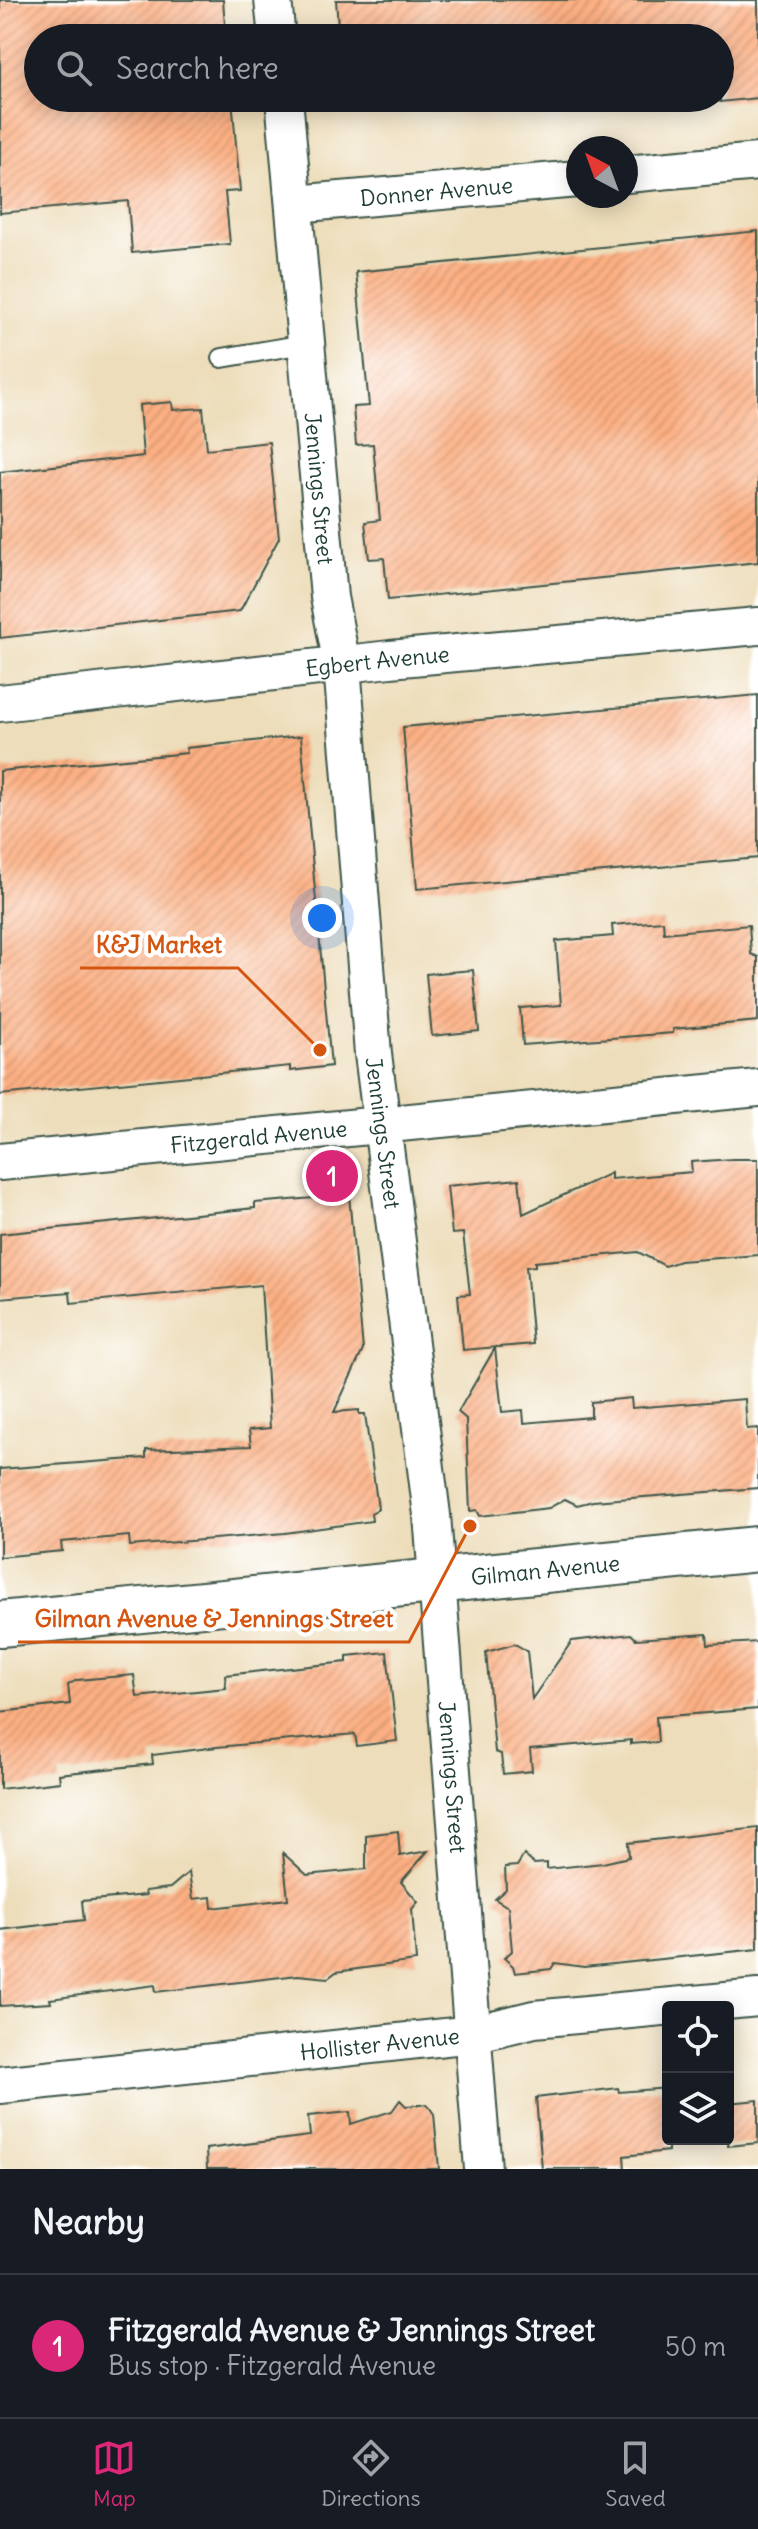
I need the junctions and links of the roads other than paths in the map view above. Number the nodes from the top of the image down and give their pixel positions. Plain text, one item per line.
1 (273, 0) edge
2 (276, 24) edge
3 (285, 112) edge
4 (758, 162) edge
5 (638, 173) edge
6 (566, 180) edge
7 (295, 204) junction
8 (304, 344) junction
9 (222, 358) dead end
10 (758, 626) edge
11 (342, 665) junction
12 (0, 703) edge
13 (758, 1088) edge
14 (383, 1122) junction
15 (0, 1162) edge
16 (758, 1549) edge
17 (439, 1580) junction
18 (0, 1624) edge
19 (758, 1998) edge
20 (473, 2034) junction
21 (0, 2085) edge
22 (483, 2169) edge

1 - 2 street
3 - 7 street, Jennings Street
4 - 5 street
6 - 7 street, Donner Avenue
7 - 8 street, Jennings Street
8 - 9 lane
8 - 11 street, Jennings Street
10 - 11 street, Egbert Avenue
11 - 12 street, Egbert Avenue
11 - 14 street, Jennings Street
13 - 14 street, Fitzgerald Avenue
14 - 15 street, Fitzgerald Avenue
14 - 17 street, Jennings Street
16 - 17 street, Gilman Avenue
17 - 18 street, Gilman Avenue
17 - 20 street, Jennings Street
19 - 20 street, Hollister Avenue
20 - 21 street, Hollister Avenue
20 - 22 street, Jennings Street

